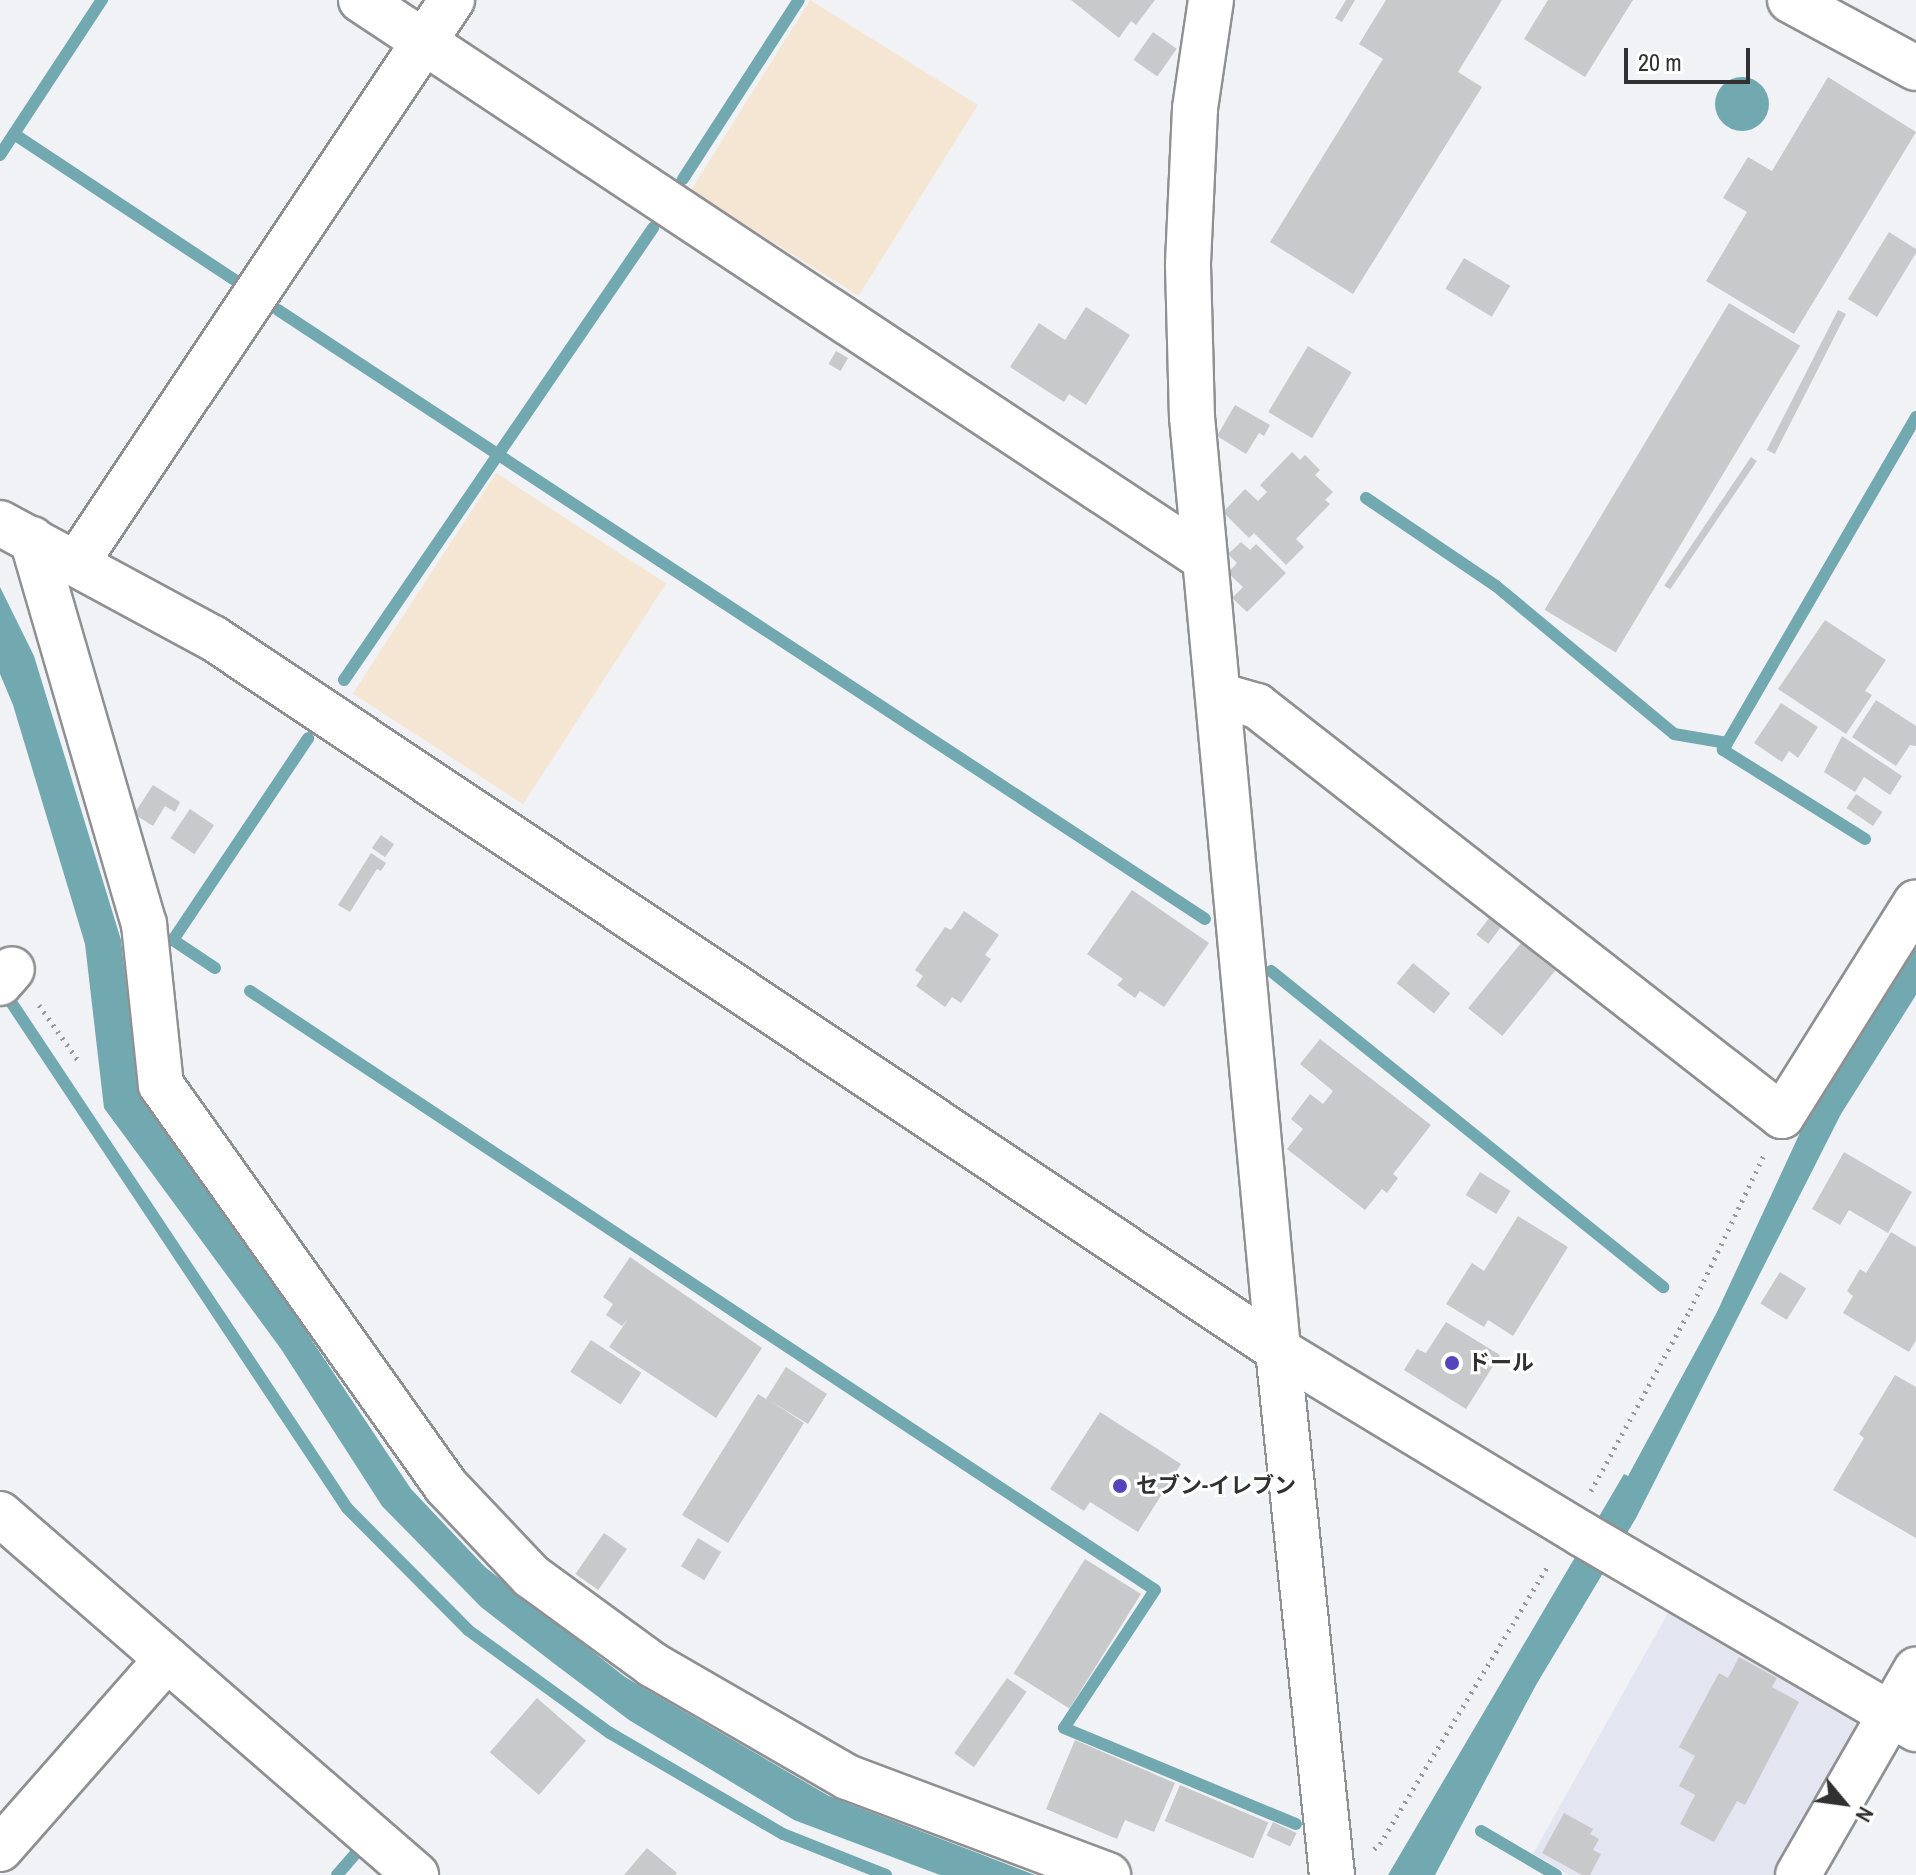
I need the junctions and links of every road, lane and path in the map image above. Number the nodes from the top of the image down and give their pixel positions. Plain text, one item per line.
1 (361, 0) edge
2 (452, 0) edge
3 (1211, 0) edge
4 (1812, 5) edge
5 (425, 42) junction
6 (1916, 68) edge
7 (16, 531) edge
8 (1205, 559) junction
9 (77, 562) junction
10 (1218, 695) junction
11 (1916, 902) edge
12 (1782, 1116) junction
13 (1278, 1350) junction
14 (0, 1514) edge
15 (1591, 1539) junction
16 (167, 1659) junction
17 (1916, 1670) edge
18 (1903, 1721) edge
19 (0, 1849) edge
20 (1371, 1852) dead end
21 (416, 1875) edge
22 (1108, 1875) edge
23 (1332, 1875) edge
24 (1798, 1875) edge

1 - 5 street
2 - 5 street
3 - 8 street
4 - 6 street
5 - 8 street
5 - 9 street
7 - 9 street
7 - 22 street
8 - 10 street
9 - 13 street
10 - 12 street
10 - 13 street
11 - 12 street
12 - 15 path
13 - 15 street
13 - 23 street
14 - 16 street
15 - 18 street
15 - 20 path
16 - 19 street
16 - 21 street
17 - 18 street
18 - 24 street

